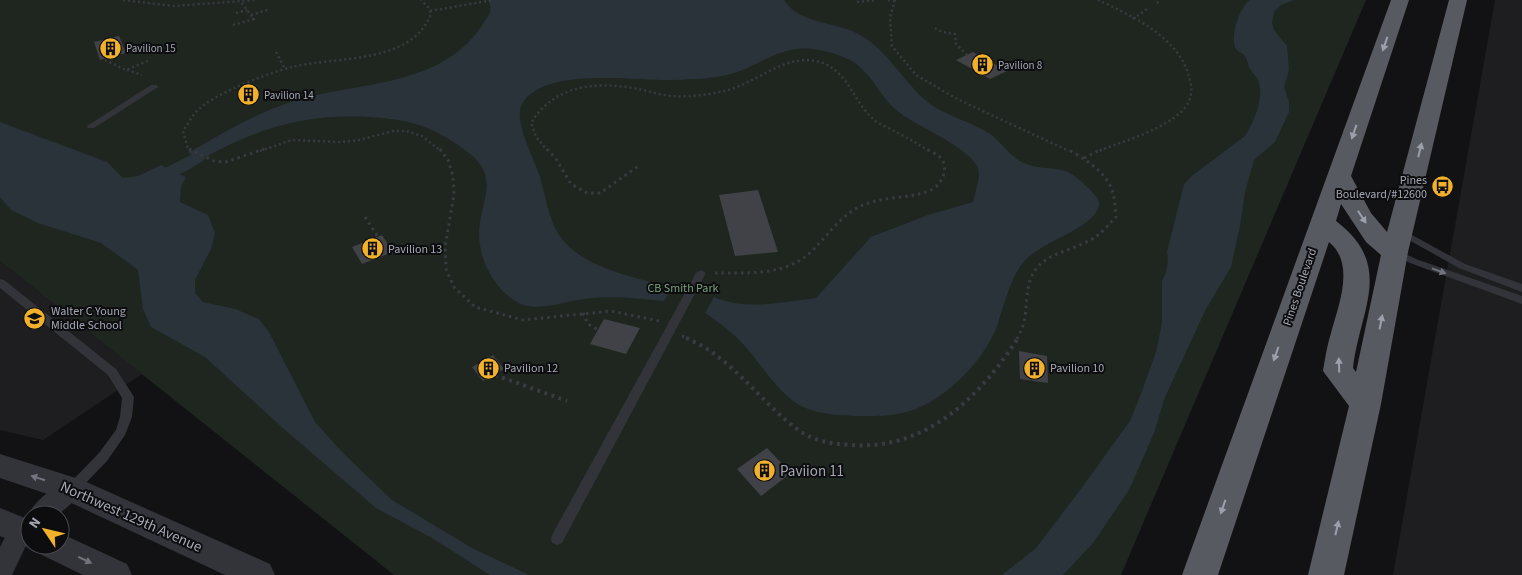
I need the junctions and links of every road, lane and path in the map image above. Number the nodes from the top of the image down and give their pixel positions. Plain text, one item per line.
1 (123, 0) edge
2 (257, 0) edge
3 (421, 0) edge
4 (493, 0) edge
5 (876, 0) edge
6 (888, 0) edge
7 (1098, 0) edge
8 (1400, 0) edge
9 (1458, 0) edge
10 (895, 1) edge
11 (241, 2) junction
12 (857, 2) dead end
13 (270, 9) dead end
14 (1147, 9) dead end
15 (247, 10) junction
16 (430, 12) junction
17 (236, 13) dead end
18 (251, 15) junction
19 (1133, 19) junction
20 (233, 25) dead end
21 (935, 28) dead end
22 (276, 52) dead end
23 (967, 55) dead end
24 (105, 60) dead end
25 (150, 60) dead end
26 (285, 69) junction
27 (126, 70) junction
28 (142, 75) dead end
29 (248, 83) junction
30 (154, 87) dead end
31 (251, 90) dead end
32 (91, 126) dead end
33 (1084, 158) junction
34 (640, 165) dead end
35 (1338, 175) junction
36 (365, 216) dead end
37 (1322, 222) junction
38 (378, 237) dead end
39 (1397, 242) junction
40 (701, 273) joint
41 (1, 285) edge
42 (1522, 288) edge
43 (1522, 300) edge
44 (583, 313) junction
45 (671, 328) junction
46 (598, 330) dead end
47 (495, 375) dead end
48 (567, 401) dead end
49 (1365, 404) junction
50 (0, 466) edge
51 (72, 489) junction
52 (50, 505) edge
53 (20, 527) edge
54 (557, 539) dead end
55 (70, 553) edge
56 (0, 573) edge
57 (116, 575) edge
58 (259, 575) edge
59 (1200, 575) edge
60 (1326, 575) edge

1 - 11 path
2 - 11 path
3 - 16 path
4 - 16 path
5 - 12 path
6 - 10 path
7 - 19 path
8 -> 35 highway, Pines Boulevard
39 -> 9 highway
10 - 33 path
11 - 15 path
13 - 18 path
14 - 19 path
15 - 17 path
15 - 18 path
16 - 26 path
18 - 20 path
19 - 33 path
21 - 23 path
22 - 26 path
24 - 27 path
25 - 27 path
26 - 29 path
27 - 28 path
29 - 31 path
29 - 44 path
30 - 32 lane
33 - 45 path
34 - 40 path
35 - 37 highway, Pines Boulevard
35 -> 39 highway
36 - 38 path
49 -> 37 highway
37 -> 59 highway, Pines Boulevard
39 - 42 lane
39 -> 43 lane
49 -> 39 highway
40 - 45 lane
41 - 51 lane
44 - 45 path
44 - 46 path
45 - 54 lane
47 - 48 path
60 -> 49 highway
51 -> 50 street, Northwest 129th Avenue
51 - 52 street
51 - 58 street, Northwest 129th Avenue
53 - 56 street
55 -> 57 street

